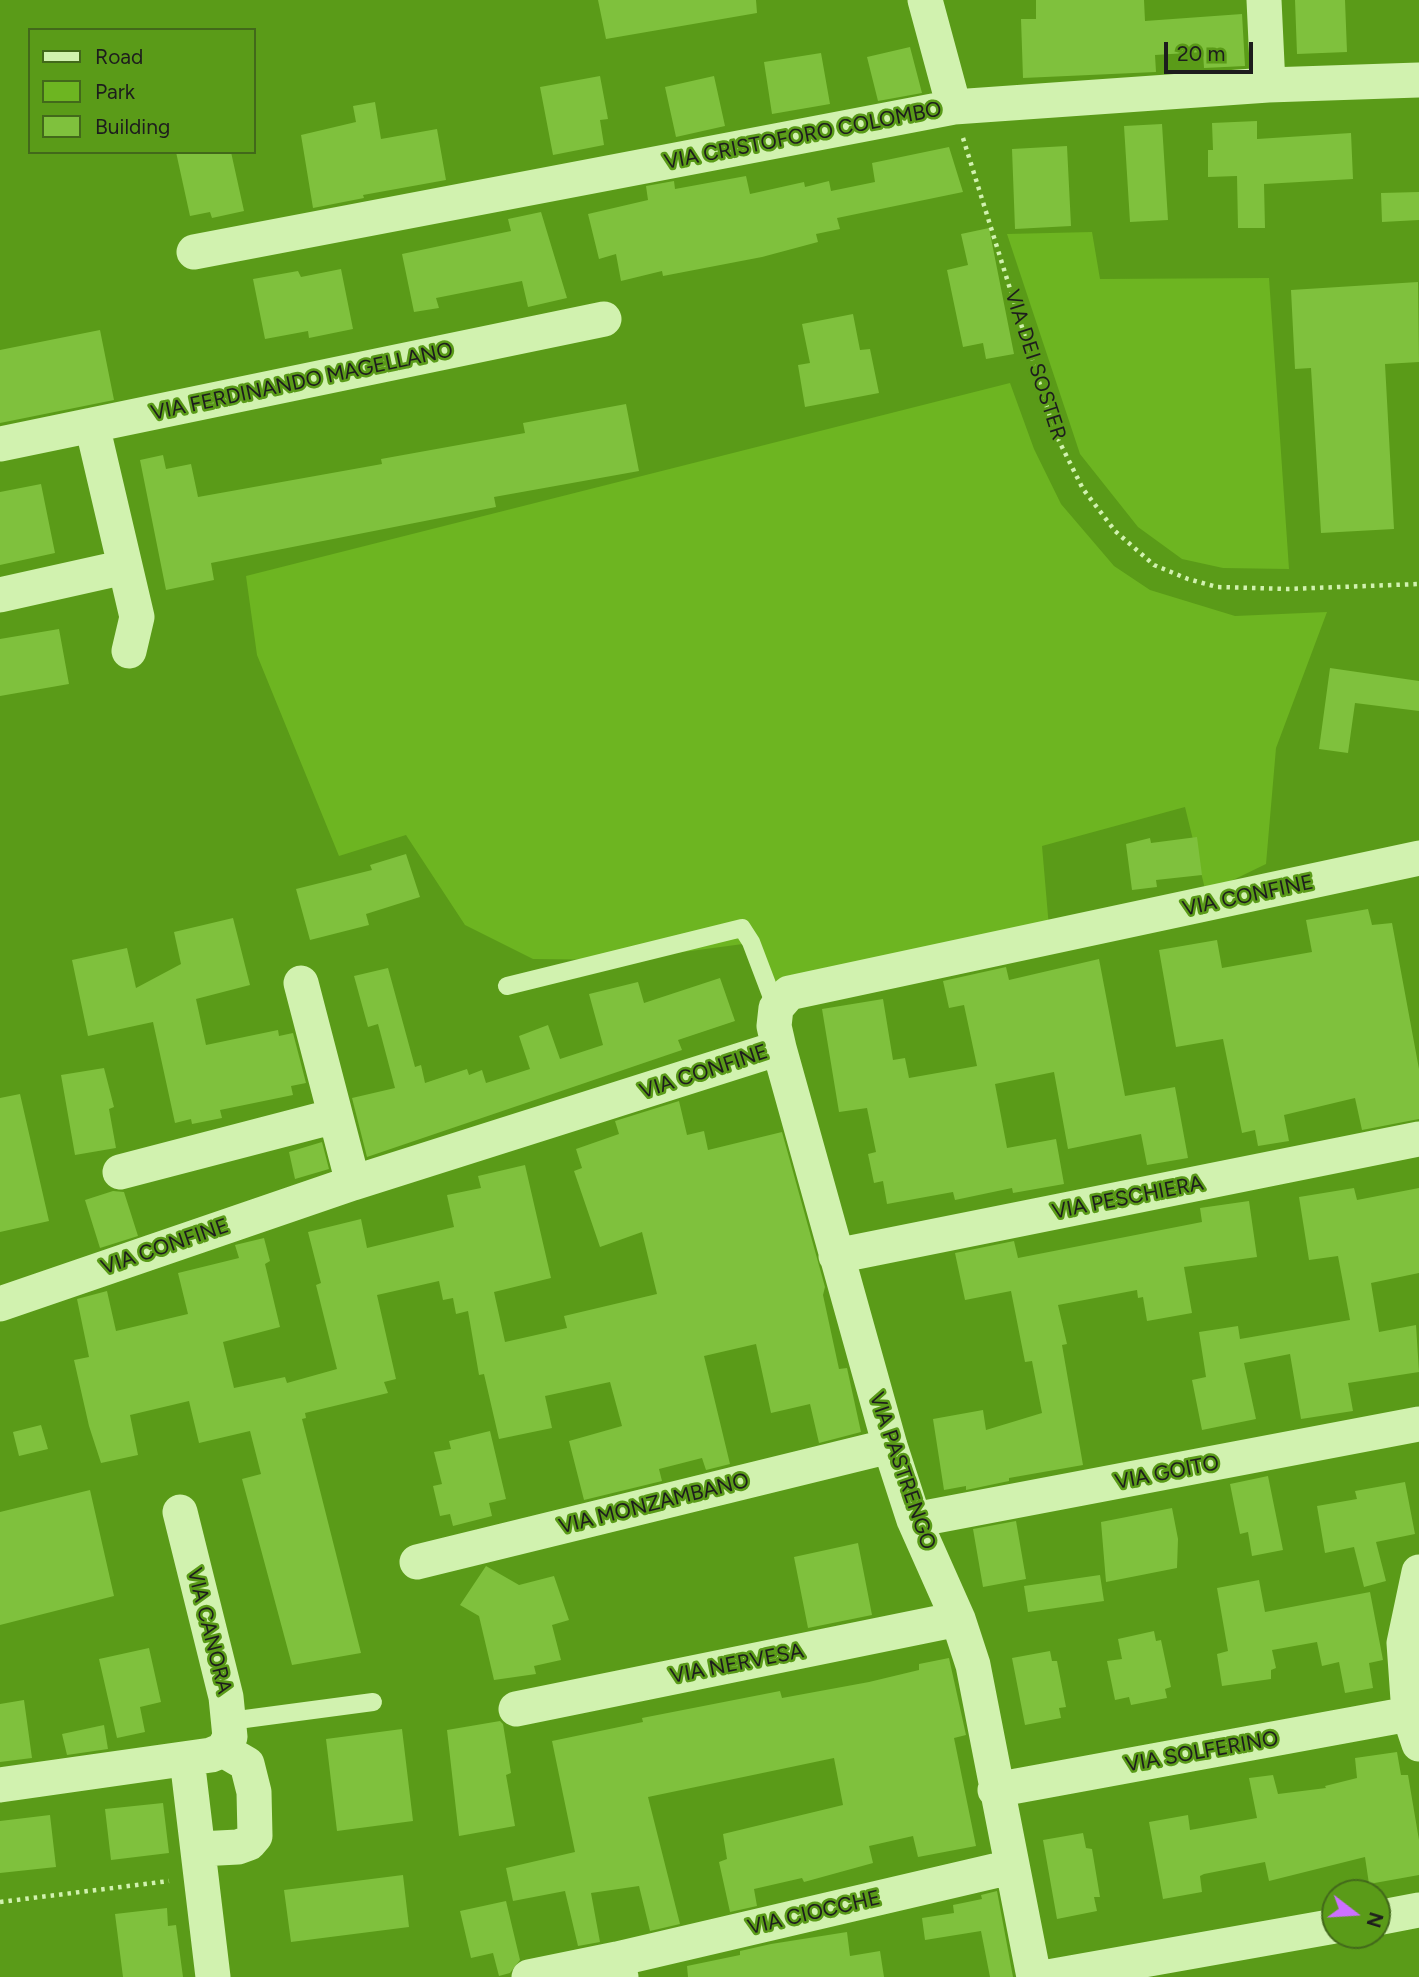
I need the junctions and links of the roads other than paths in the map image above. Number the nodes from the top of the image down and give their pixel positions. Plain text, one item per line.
1 (925, 0) edge
2 (1264, 0) edge
3 (1419, 80) edge
4 (1268, 85) junction
5 (954, 107) junction
6 (194, 252) dead end
7 (604, 319) dead end
8 (92, 425) junction
9 (0, 444) edge
10 (125, 567) junction
11 (0, 594) edge
12 (129, 651) dead end
13 (1419, 858) edge
14 (301, 983) dead end
15 (507, 986) dead end
16 (776, 1008) junction
17 (779, 1048) junction
18 (335, 1116) junction
19 (1419, 1139) edge
20 (120, 1172) dead end
21 (353, 1183) junction
22 (836, 1256) junction
23 (0, 1304) edge
24 (1419, 1424) edge
25 (890, 1446) junction
26 (180, 1512) dead end
27 (914, 1520) junction
28 (417, 1562) dead end
29 (1419, 1572) edge
30 (958, 1619) junction
31 (373, 1702) dead end
32 (516, 1709) dead end
33 (1414, 1729) edge
34 (227, 1736) junction
35 (187, 1759) junction
36 (0, 1785) edge
37 (995, 1790) junction
38 (201, 1863) junction
39 (1012, 1867) junction
40 (1419, 1910) edge
41 (1391, 1915) edge
42 (1321, 1928) edge
43 (619, 1968) edge
44 (213, 1977) edge
45 (528, 1977) edge
46 (1034, 1977) edge
47 (1048, 1977) edge

1 - 5 street
2 - 4 street
3 - 4 street, VIA CRISTOFORO COLOMBO
4 - 5 street, VIA CRISTOFORO COLOMBO
5 - 6 street, VIA CRISTOFORO COLOMBO
7 - 8 street, VIA FERDINANDO MAGELLANO
8 - 9 street, VIA FERDINANDO MAGELLANO
8 - 10 street
10 - 11 street
10 - 12 street
13 - 16 street, VIA CONFINE
14 - 18 street
15 - 16 lane
16 - 17 street, VIA CONFINE
17 - 21 street, VIA CONFINE
17 - 22 street, VIA PASTRENGO
18 - 20 street
18 - 21 street
19 - 22 street, VIA PESCHIERA
21 - 23 street, VIA CONFINE
22 - 25 street, VIA PASTRENGO
24 - 27 street, VIA GOITO
25 - 27 street, VIA PASTRENGO
25 - 28 street, VIA MONZAMBANO
26 - 34 street, VIA CANORA
27 - 30 street, VIA PASTRENGO
29 - 33 street
30 - 32 street, VIA NERVESA
30 - 37 street, VIA PASTRENGO
31 - 34 lane
33 - 37 street, VIA SOLFERINO
34 - 35 street
34 - 38 street
35 - 36 street
35 - 38 street
37 - 39 street, VIA PASTRENGO
38 - 44 street
39 - 43 street, VIA CIOCCHE
39 - 46 street, VIA PASTRENGO
40 - 41 street
42 - 47 street
43 - 45 street, VIA CIOCCHE

